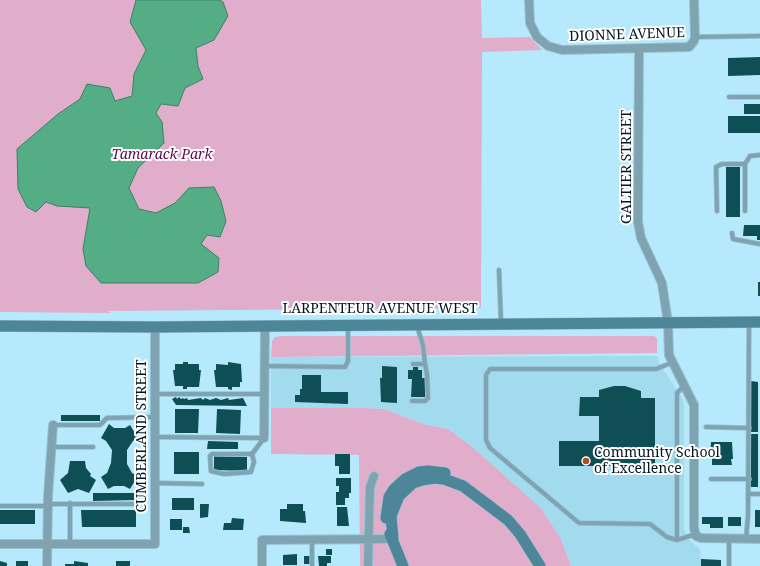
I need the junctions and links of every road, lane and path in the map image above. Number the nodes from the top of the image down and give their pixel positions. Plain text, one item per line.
1 (529, 0) edge
2 (694, 0) edge
3 (760, 36) edge
4 (695, 37) junction
5 (639, 49) junction
6 (729, 97) dead end
7 (760, 97) edge
8 (760, 155) edge
9 (745, 164) junction
10 (717, 211) dead end
11 (745, 211) dead end
12 (732, 233) dead end
13 (760, 244) edge
14 (499, 270) dead end
15 (754, 322) edge
16 (668, 323) junction
17 (416, 324) junction
18 (501, 324) junction
19 (265, 325) junction
20 (348, 325) junction
21 (0, 326) edge
22 (155, 327) junction
23 (671, 362) junction
24 (413, 364) dead end
25 (425, 364) junction
26 (264, 366) junction
27 (684, 385) junction
28 (154, 394) junction
29 (264, 394) junction
30 (412, 401) dead end
31 (156, 417) junction
32 (53, 425) joint
33 (706, 427) dead end
34 (749, 428) junction
35 (156, 437) junction
36 (264, 438) junction
37 (51, 447) junction
38 (93, 447) dead end
39 (252, 454) junction
40 (374, 476) dead end
41 (711, 479) dead end
42 (748, 479) junction
43 (155, 483) junction
44 (202, 484) dead end
45 (748, 494) junction
46 (760, 494) edge
47 (70, 503) junction
48 (134, 504) dead end
49 (47, 505) junction
50 (0, 506) edge
51 (696, 535) junction
52 (729, 539) junction
53 (746, 539) junction
54 (760, 539) edge
55 (393, 540) junction
56 (677, 540) junction
57 (312, 541) junction
58 (368, 541) junction
59 (0, 544) edge
60 (47, 544) junction
61 (70, 544) junction
62 (47, 566) edge
63 (262, 566) edge
64 (312, 566) edge
65 (368, 566) edge
66 (403, 566) edge
67 (540, 566) edge
68 (729, 566) edge

1 - 5 street, DIONNE AVENUE
2 - 4 street
3 - 4 lane
4 - 5 street, DIONNE AVENUE
5 - 16 street, GALTIER STREET
6 - 7 lane
8 - 9 lane
9 - 10 lane
9 - 11 lane
12 - 13 lane
14 - 18 lane
15 - 16 main road, LARPENTEUR AVENUE WEST
15 - 34 lane
16 - 18 main road, LARPENTEUR AVENUE WEST
16 - 23 street, GALTIER STREET
17 - 18 main road, LARPENTEUR AVENUE WEST
17 - 20 main road, LARPENTEUR AVENUE WEST
17 - 25 lane
19 - 20 main road, LARPENTEUR AVENUE WEST
19 - 22 main road, LARPENTEUR AVENUE WEST
19 - 26 street
20 - 26 lane
21 - 22 main road, LARPENTEUR AVENUE WEST
22 - 28 street, CUMBERLAND STREET
23 - 27 street, GALTIER STREET
23 - 56 lane
24 - 25 lane
25 - 30 lane
26 - 29 street
27 - 51 street, GALTIER STREET
27 - 56 lane
28 - 29 lane
28 - 31 street, CUMBERLAND STREET
29 - 36 street
31 - 32 lane
31 - 35 street, CUMBERLAND STREET
32 - 37 street
33 - 34 lane
34 - 42 lane
35 - 36 lane
35 - 43 street, CUMBERLAND STREET
36 - 39 lane
37 - 38 lane
37 - 49 street
39 - 39 lane
40 - 58 street
41 - 42 lane
42 - 45 lane
43 - 44 lane
43 - 61 street, CUMBERLAND STREET
45 - 46 lane
45 - 53 lane
47 - 48 lane
47 - 49 lane
47 - 61 lane
49 - 50 lane
49 - 60 street
51 - 52 street
51 - 56 lane
52 - 53 street
52 - 68 lane
53 - 54 street
55 - 58 street
55 - 66 main road
55 - 67 main road
57 - 58 street
57 - 63 street
57 - 64 lane
58 - 65 street
59 - 60 street
60 - 61 street
60 - 62 street

